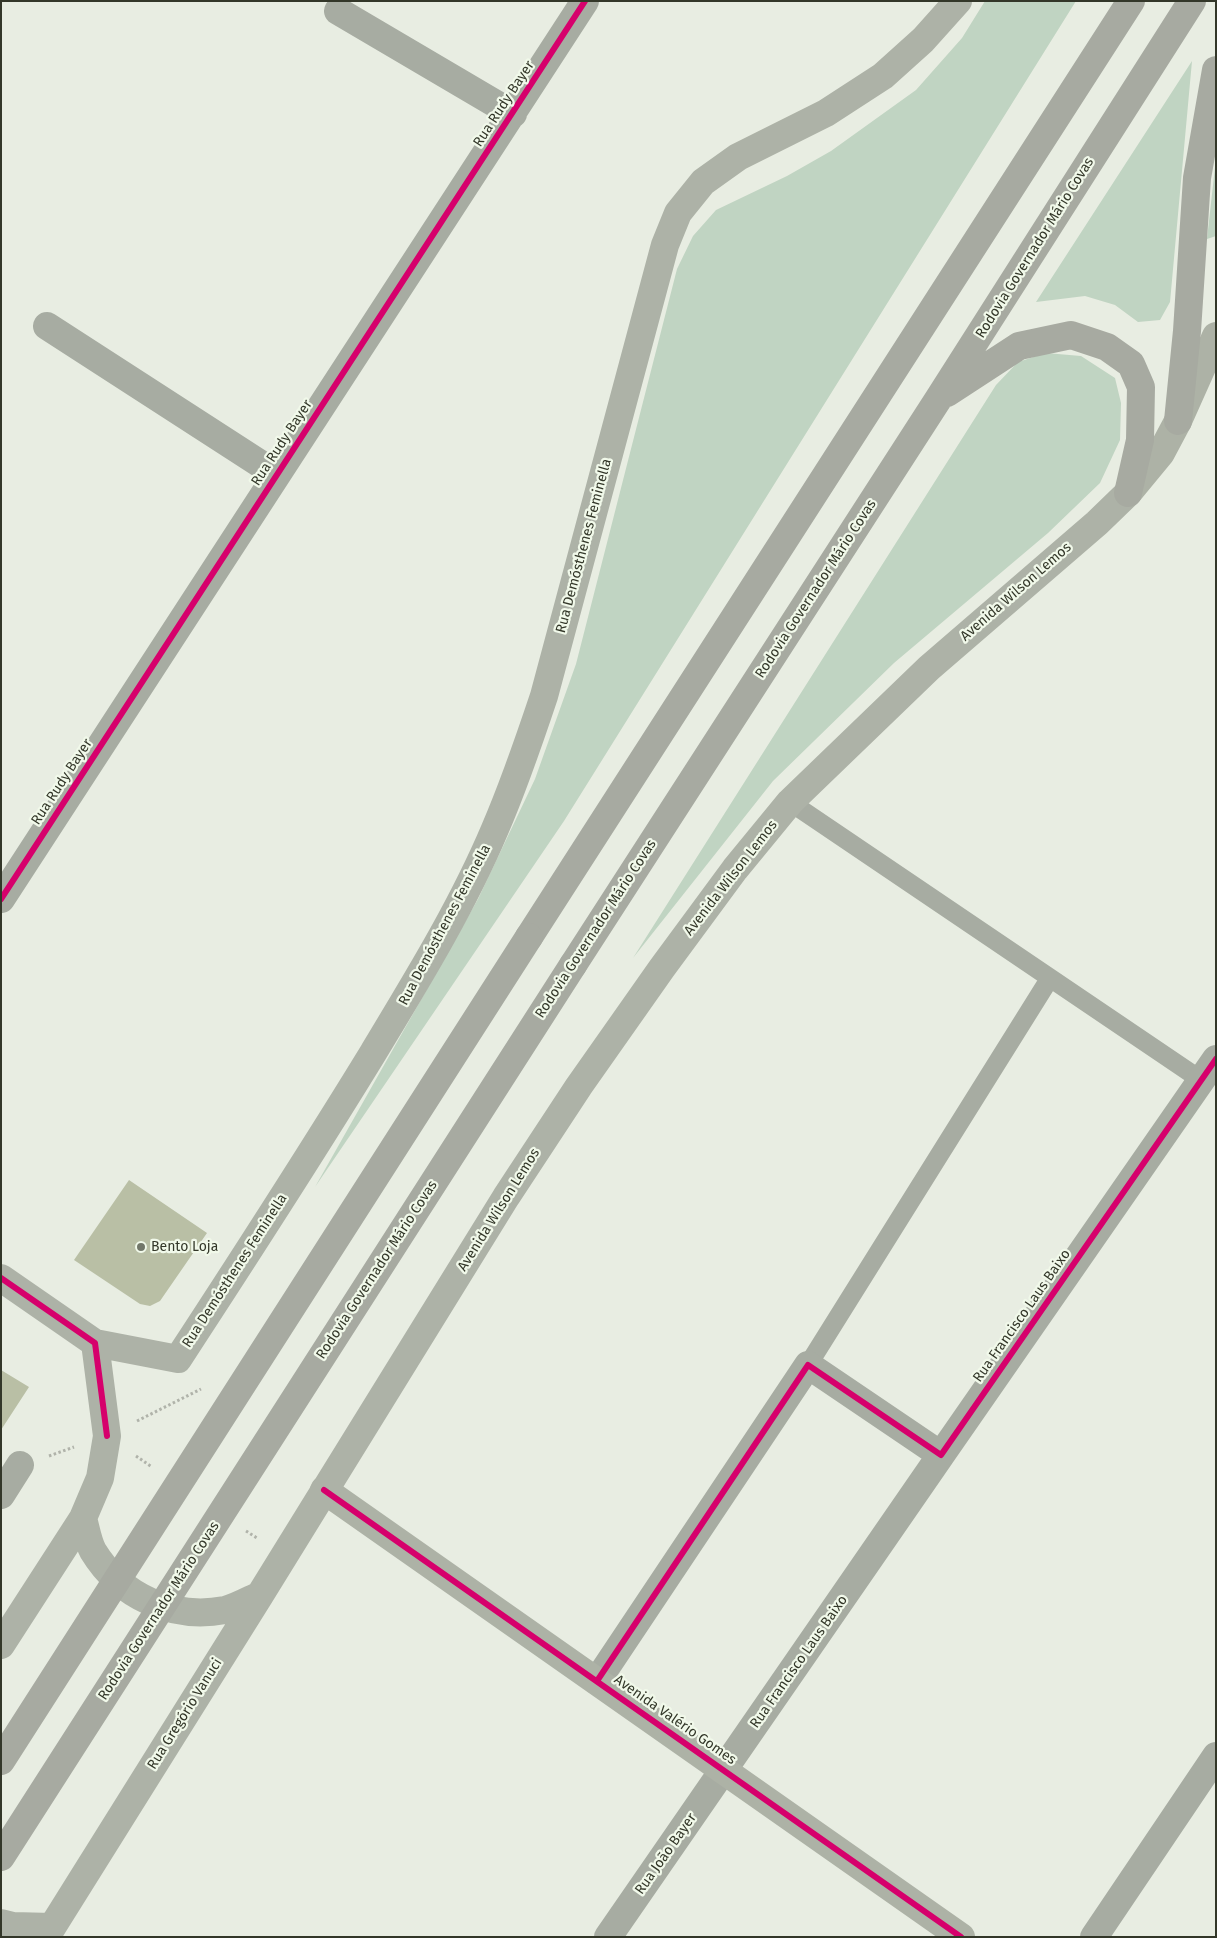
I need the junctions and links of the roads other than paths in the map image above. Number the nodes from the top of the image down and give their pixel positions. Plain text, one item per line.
1 (585, 1) edge
2 (958, 1) edge
3 (1131, 1) edge
4 (1192, 1) edge
5 (338, 11) dead end
6 (1216, 70) edge
7 (513, 114) junction
8 (47, 326) dead end
9 (1216, 336) edge
10 (939, 398) junction
11 (1178, 421) junction
12 (276, 474) junction
13 (1128, 493) junction
14 (790, 802) junction
15 (1, 899) edge
16 (1050, 978) junction
17 (1208, 1070) edge
18 (1, 1278) edge
19 (95, 1343) junction
20 (808, 1365) junction
21 (941, 1455) junction
22 (20, 1465) road end
23 (324, 1490) junction
24 (1, 1495) edge
25 (84, 1518) junction
26 (260, 1595) junction
27 (1, 1645) edge
28 (597, 1681) junction
29 (1216, 1756) edge
30 (1, 1761) edge
31 (724, 1771) junction
32 (1, 1857) edge
33 (1, 1923) edge
34 (49, 1932) edge
35 (608, 1937) edge
36 (961, 1937) edge
37 (1094, 1937) edge

1 - 7 street, Rua Rudy Bayer
2 - 19 main road, Rua Demósthenes Feminella
3 - 30 highway, bridge
4 - 10 highway, Rodovia Governador Mário Covas
5 - 7 street
6 - 11 highway
7 - 12 street, Rua Rudy Bayer
8 - 12 street
9 - 11 main road, Avenida Wilson Lemos
10 - 13 highway
10 - 32 highway, Rodovia Governador Mário Covas, bridge
11 - 13 main road, Avenida Wilson Lemos
12 - 15 street, Rua Rudy Bayer
13 - 14 main road, Avenida Wilson Lemos
14 - 16 lane
14 - 23 main road, Avenida Wilson Lemos
16 - 17 lane
16 - 20 lane
17 - 21 street, Rua Francisco Laus Baixo
18 - 19 main road
19 - 25 main road
20 - 21 street
20 - 28 street
21 - 31 street, Rua Francisco Laus Baixo
22 - 24 street
23 - 26 main road, Rua Gregório Vanuci
23 - 28 main road, Avenida Valério Gomes
25 - 26 main road
25 - 27 main road
26 - 34 main road, Rua Gregório Vanuci
28 - 31 main road, Avenida Valério Gomes
29 - 37 street
31 - 35 street, Rua João Bayer
31 - 36 main road, Avenida Valério Gomes
33 - 34 main road

